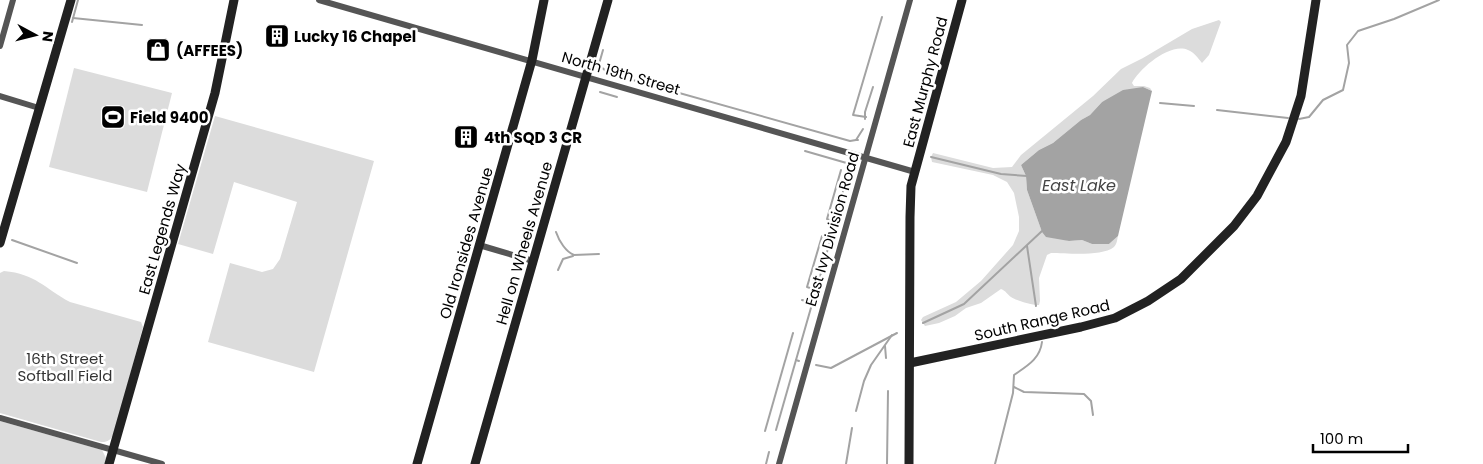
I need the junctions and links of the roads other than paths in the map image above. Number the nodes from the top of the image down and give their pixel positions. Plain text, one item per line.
1 (13, 0) edge
2 (70, 0) edge
3 (234, 0) edge
4 (320, 0) edge
5 (544, 0) edge
6 (608, 0) edge
7 (910, 0) edge
8 (962, 0) edge
9 (1316, 0) edge
10 (0, 46) edge
11 (532, 60) junction
12 (586, 76) junction
13 (0, 96) edge
14 (39, 108) junction
15 (865, 157) junction
16 (915, 172) junction
17 (0, 243) edge
18 (479, 245) junction
19 (533, 261) junction
20 (910, 363) junction
21 (0, 418) edge
22 (113, 449) junction
23 (109, 464) edge
24 (162, 464) edge
25 (417, 464) edge
26 (475, 464) edge
27 (779, 464) edge
28 (909, 464) edge

1 - 10 street
2 - 14 street
3 - 22 street, East Legends Way
4 - 11 street, North 19th Street
5 - 11 street, Old Ironsides Avenue
6 - 12 street, Hell on Wheels Avenue
7 - 15 street, East Ivy Division Road
8 - 16 street, East Murphy Road
9 - 20 street, South Range Road
11 - 12 street, North 19th Street
11 - 18 street, Old Ironsides Avenue
12 - 15 street, North 19th Street
12 - 19 street, Hell on Wheels Avenue
13 - 14 street
14 - 17 street
15 - 16 street, North 19th Street
15 - 27 street, East Ivy Division Road
16 - 20 street, East Murphy Road
18 - 19 street
18 - 25 street, Old Ironsides Avenue
19 - 26 street, Hell on Wheels Avenue
20 - 28 street, East Murphy Road
21 - 22 street
22 - 23 street, East Legends Way
22 - 24 street

